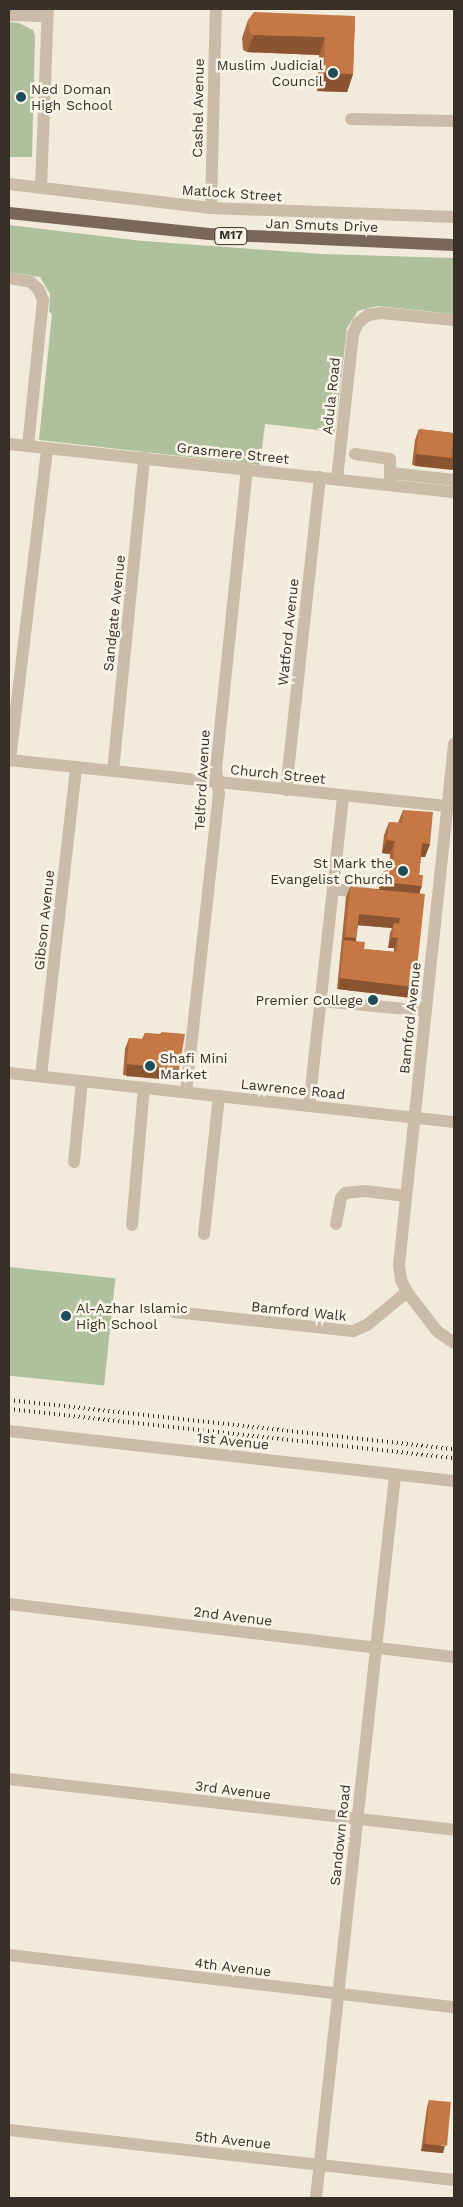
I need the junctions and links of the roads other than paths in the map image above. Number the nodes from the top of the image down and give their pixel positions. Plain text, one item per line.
1 (216, 9) edge
2 (48, 12) edge
3 (9, 15) edge
4 (351, 119) dead end
5 (454, 121) edge
6 (9, 184) edge
7 (41, 188) junction
8 (211, 208) junction
9 (9, 213) edge
10 (454, 217) edge
11 (454, 245) edge
12 (9, 278) edge
13 (454, 320) edge
14 (9, 444) edge
15 (28, 446) junction
16 (47, 448) junction
17 (355, 454) dead end
18 (144, 458) junction
19 (247, 469) junction
20 (320, 477) junction
21 (337, 479) junction
22 (390, 479) junction
23 (454, 480) edge
24 (454, 492) edge
25 (454, 744) edge
26 (10, 760) edge
27 (76, 767) junction
28 (113, 771) junction
29 (218, 782) junction
30 (286, 790) junction
31 (343, 796) junction
32 (451, 807) edge
33 (333, 889) junction
34 (374, 894) edge
35 (321, 1001) junction
36 (426, 1011) junction
37 (9, 1073) edge
38 (41, 1076) junction
39 (82, 1081) junction
40 (144, 1088) junction
41 (186, 1092) junction
42 (219, 1096) junction
43 (309, 1106) junction
44 (414, 1118) junction
45 (454, 1122) edge
46 (74, 1162) dead end
47 (406, 1196) junction
48 (336, 1224) dead end
49 (132, 1225) dead end
50 (204, 1234) dead end
51 (407, 1292) junction
52 (174, 1312) dead end
53 (454, 1343) edge
54 (9, 1431) edge
55 (396, 1475) junction
56 (454, 1481) edge
57 (9, 1604) edge
58 (376, 1648) junction
59 (454, 1656) edge
60 (9, 1779) edge
61 (357, 1819) junction
62 (454, 1830) edge
63 (9, 1955) edge
64 (338, 1994) junction
65 (454, 2007) edge
66 (9, 2130) edge
67 (319, 2165) junction
68 (454, 2180) edge
69 (316, 2198) edge

1 - 8 street, Cashel Avenue
2 - 3 street
2 - 7 street
4 - 5 street
6 - 7 street, Matlock Street
7 - 8 street, Matlock Street
8 - 10 street, Matlock Street
9 - 11 main road, Jan Smuts Drive / M17
12 - 15 street
13 - 21 street, Adula Road
14 - 15 street, Grasmere Street
15 - 16 street, Grasmere Street
16 - 18 street, Grasmere Street
16 - 26 street
17 - 22 street
18 - 19 street, Grasmere Street
18 - 28 street, Sandgate Avenue
19 - 20 street, Grasmere Street
19 - 29 street, Telford Avenue
20 - 21 street, Grasmere Street
20 - 30 street, Watford Avenue
21 - 22 street, Grasmere Street
22 - 23 street
22 - 24 street, Grasmere Street
25 - 32 street, Bamford Avenue
26 - 27 street, Church Street
27 - 28 street, Church Street
27 - 38 street, Gibson Avenue
28 - 29 street, Church Street
29 - 30 street, Church Street
29 - 41 street, Telford Avenue
30 - 31 street, Church Street
31 - 32 street, Church Street
31 - 33 street
32 - 36 street, Bamford Avenue
33 - 34 street
33 - 35 street
35 - 36 street
35 - 43 street
36 - 44 street, Bamford Avenue
37 - 38 street, Lawrence Road
38 - 39 street, Lawrence Road
39 - 40 street, Lawrence Road
39 - 46 street
40 - 41 street, Lawrence Road
40 - 49 street
41 - 42 street, Lawrence Road
42 - 43 street, Lawrence Road
42 - 50 street
43 - 44 street, Lawrence Road
44 - 45 street, Lawrence Road
44 - 47 street, Bamford Avenue
47 - 48 street
47 - 51 street, Bamford Avenue
51 - 52 street, Bamford Walk
51 - 53 street, Bamford Avenue
54 - 55 street, 1st Avenue
55 - 56 street, 1st Avenue
55 - 58 street, Sandown Road
57 - 58 street, 2nd Avenue
58 - 59 street, 2nd Avenue
58 - 61 street, Sandown Road
60 - 61 street, 3rd Avenue
61 - 62 street, 3rd Avenue
61 - 64 street, Sandown Road
63 - 64 street, 4th Avenue
64 - 65 street, 4th Avenue
64 - 67 street, Sandown Road
66 - 67 street, 5th Avenue
67 - 68 street, 5th Avenue
67 - 69 street, Sandown Road

